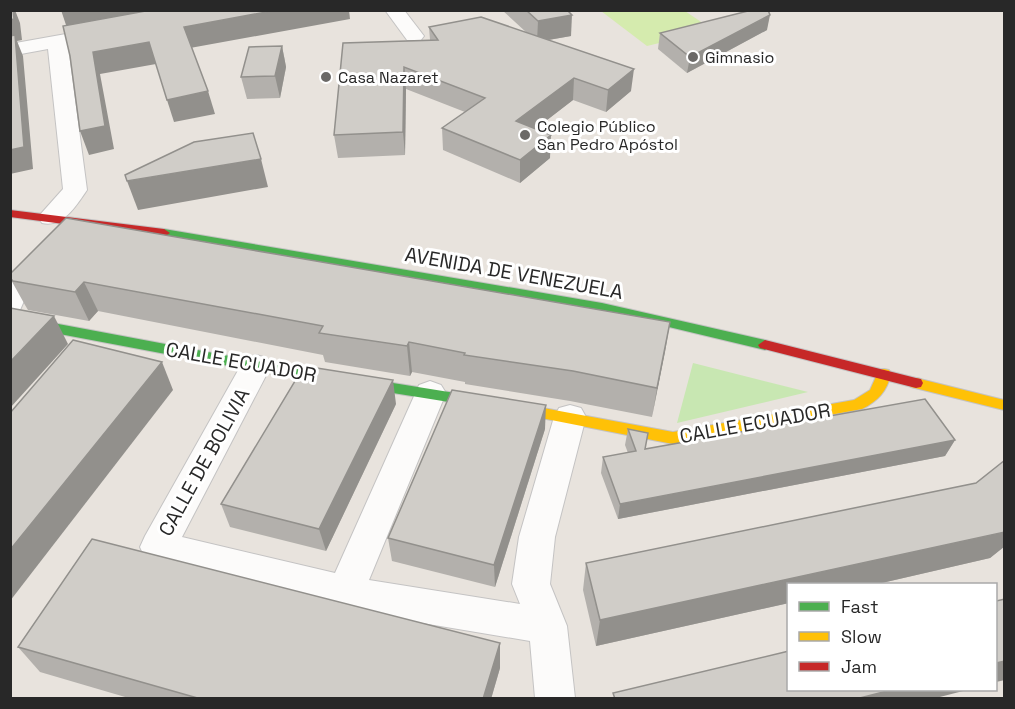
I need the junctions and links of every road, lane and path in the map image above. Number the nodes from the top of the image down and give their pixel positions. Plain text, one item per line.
1 (394, 10) edge
2 (127, 29) edge
3 (414, 36) dead end
4 (57, 41) junction
5 (10, 50) edge
6 (10, 213) edge
7 (51, 217) junction
8 (79, 221) junction
9 (10, 303) edge
10 (10, 312) edge
11 (95, 336) junction
12 (72, 363) edge
13 (256, 366) junction
14 (884, 374) junction
15 (430, 393) junction
16 (1005, 405) edge
17 (570, 417) junction
18 (345, 593) junction
19 (548, 626) junction
20 (555, 699) edge

1 - 3 street
2 - 4 street
4 - 5 street
4 - 7 street
6 - 7 street, AVENIDA DE VENEZUELA
7 - 8 street, AVENIDA DE VENEZUELA
8 - 9 street
8 - 14 street, AVENIDA DE VENEZUELA
10 - 11 street, CALLE ECUADOR
11 - 12 street
11 - 13 street, CALLE ECUADOR
13 - 15 street, CALLE ECUADOR
13 - 18 street, CALLE DE BOLIVIA
14 - 16 street, AVENIDA DE VENEZUELA
14 - 17 street, CALLE ECUADOR
15 - 17 street, CALLE ECUADOR
15 - 18 street
17 - 19 street
18 - 19 street
19 - 20 street

